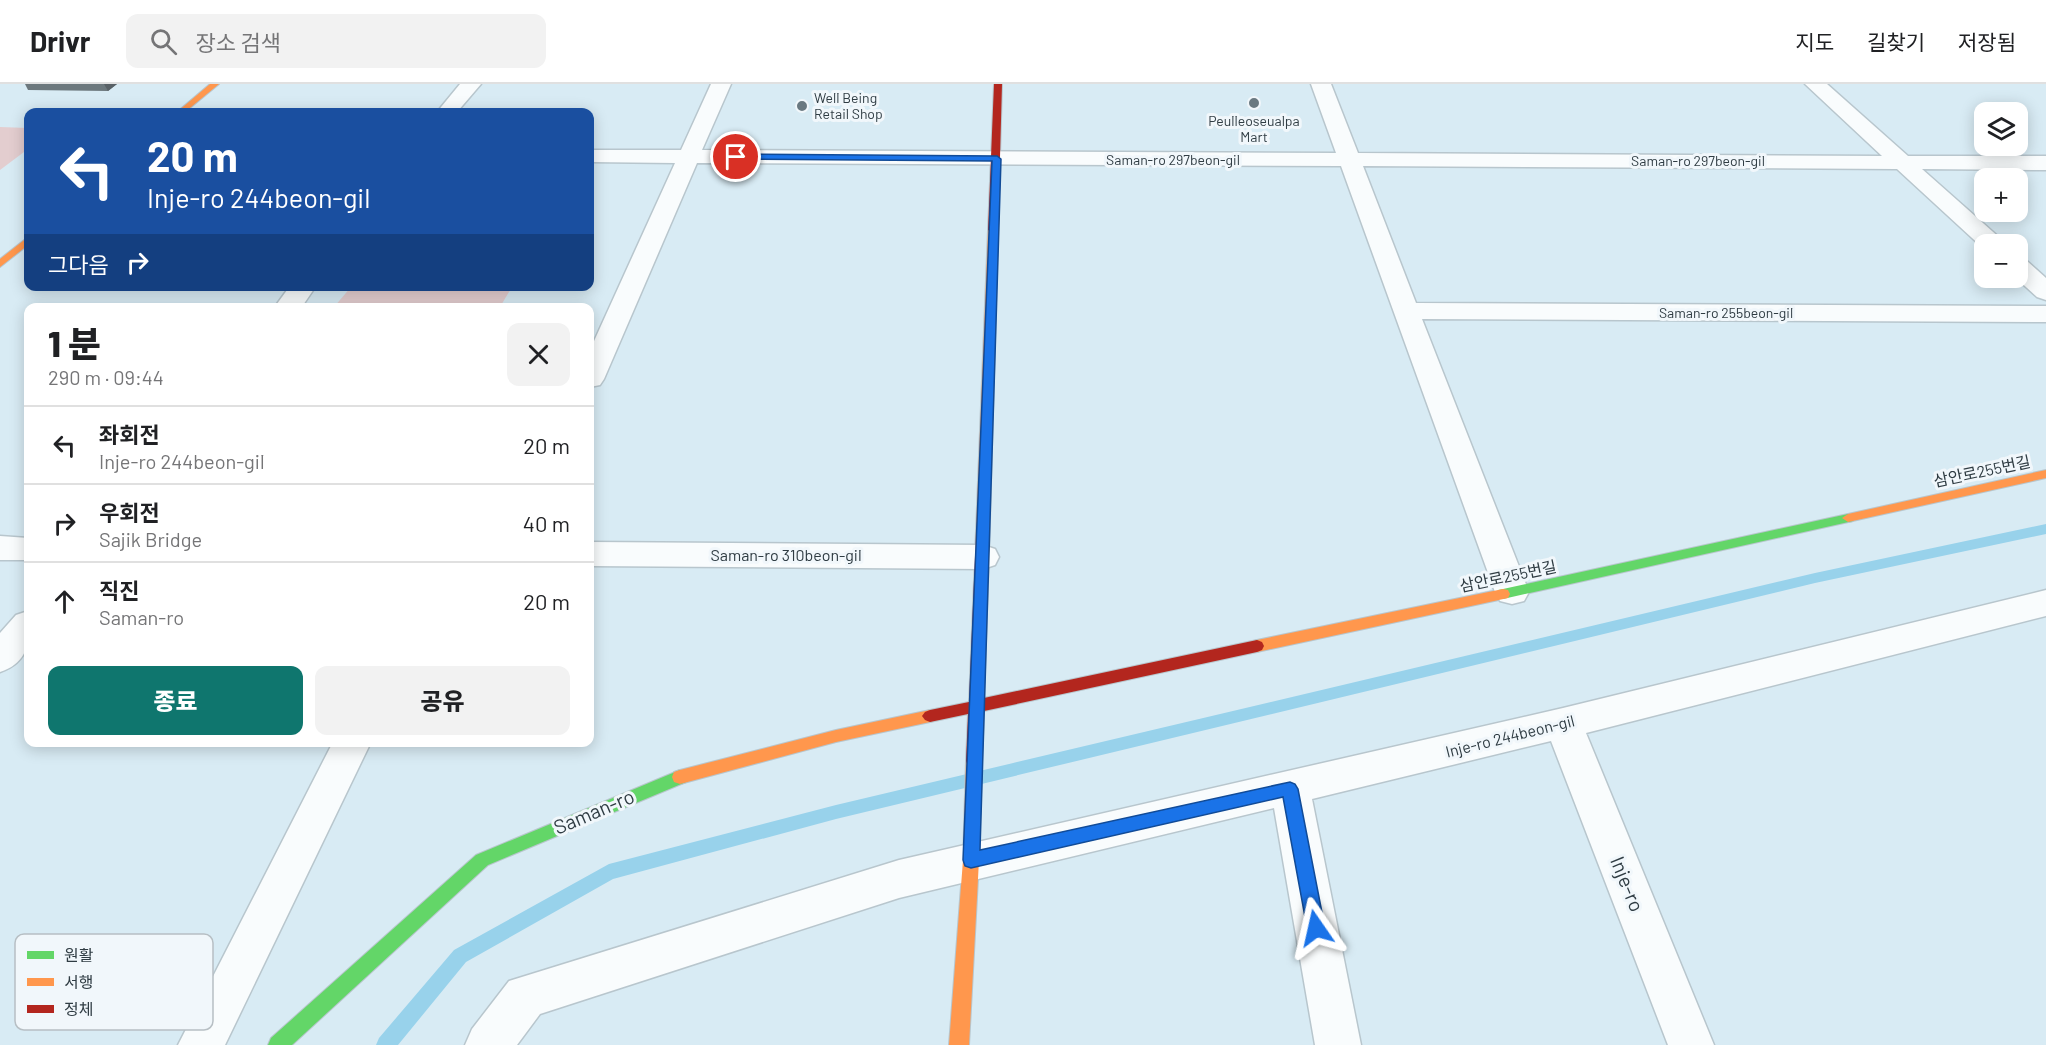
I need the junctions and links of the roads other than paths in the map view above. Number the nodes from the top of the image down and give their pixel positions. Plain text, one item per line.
1 (215, 84) edge
2 (471, 84) edge
3 (721, 84) edge
4 (998, 84) edge
5 (1321, 84) edge
6 (1815, 84) edge
7 (186, 108) edge
8 (450, 108) edge
9 (594, 156) edge
10 (688, 157) junction
11 (997, 159) junction
12 (1350, 161) junction
13 (1901, 162) junction
14 (2046, 163) edge
15 (1982, 234) edge
16 (24, 243) edge
17 (0, 264) edge
18 (2028, 277) edge
19 (300, 291) edge
20 (2046, 297) edge
21 (291, 303) edge
22 (1407, 311) junction
23 (594, 370) edge
24 (2046, 474) edge
25 (0, 549) edge
26 (24, 549) edge
27 (594, 554) edge
28 (983, 557) junction
29 (1512, 592) junction
30 (2046, 603) edge
31 (24, 629) edge
32 (0, 658) edge
33 (976, 706) junction
34 (1563, 723) junction
35 (350, 747) edge
36 (1290, 789) junction
37 (971, 850) junction
38 (213, 1021) edge
39 (208, 1030) edge
40 (201, 1045) edge
41 (278, 1045) edge
42 (488, 1045) edge
43 (959, 1045) edge
44 (1338, 1045) edge
45 (1691, 1045) edge

1 - 7 street
2 - 8 street
3 - 10 street
4 - 11 street
5 - 12 street
6 - 13 street
9 - 10 street, Saman-ro 297beon-gil
10 - 11 street, Saman-ro 297beon-gil
10 - 23 street
11 - 12 street, Saman-ro 297beon-gil
11 - 28 street
12 - 13 street, Saman-ro 297beon-gil
12 - 22 street
13 - 14 street, Saman-ro 297beon-gil
13 - 15 street
16 - 17 street
18 - 20 street, Saman-ro 255beon-gil
19 - 21 street
20 - 22 street, Saman-ro 255beon-gil
22 - 29 street
24 - 29 street, 삼안로255번길
25 - 26 street
27 - 28 street, Saman-ro 310beon-gil
28 - 33 street
29 - 33 street, 삼안로255번길
30 - 34 street, Inje-ro 244beon-gil
31 - 32 street
33 - 37 street
33 - 41 street, Saman-ro
34 - 36 street, Inje-ro 244beon-gil
34 - 45 street, Inje-ro
35 - 38 street
36 - 37 street, Inje-ro 244beon-gil
36 - 44 street
37 - 42 street
37 - 43 street
39 - 40 street

